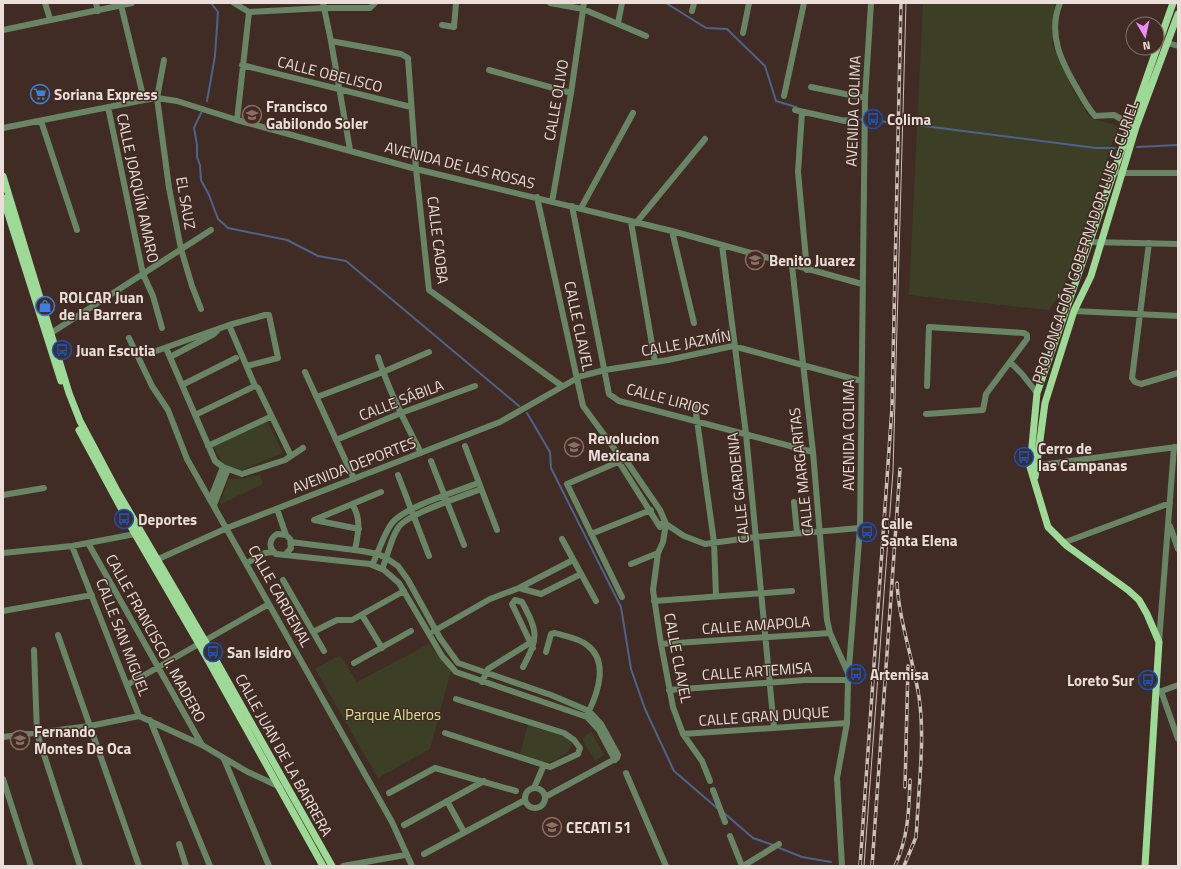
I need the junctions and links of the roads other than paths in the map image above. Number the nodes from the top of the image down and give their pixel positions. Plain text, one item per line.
1 (45, 3) edge
2 (96, 3) edge
3 (132, 3) edge
4 (234, 3) edge
5 (273, 3) edge
6 (456, 3) edge
7 (550, 3) edge
8 (622, 3) edge
9 (694, 3) edge
10 (749, 3) edge
11 (804, 3) edge
12 (871, 3) edge
13 (1060, 3) edge
14 (1173, 3) edge
15 (375, 4) edge
16 (122, 5) junction
17 (323, 5) edge
18 (584, 6) edge
19 (98, 11) junction
20 (275, 11) junction
21 (692, 11) dead end
22 (249, 12) junction
23 (1178, 14) edge
24 (50, 19) junction
25 (618, 23) junction
26 (442, 25) dead end
27 (1165, 26) edge
28 (3, 30) edge
29 (743, 33) dead end
30 (646, 36) dead end
31 (331, 41) junction
32 (1168, 43) junction
33 (1178, 46) edge
34 (1154, 56) edge
35 (164, 60) dead end
36 (242, 65) junction
37 (489, 70) dead end
38 (811, 87) dead end
39 (339, 90) junction
40 (571, 93) junction
41 (784, 96) dead end
42 (157, 98) junction
43 (865, 98) junction
44 (144, 100) junction
45 (108, 107) junction
46 (411, 107) junction
47 (633, 113) dead end
48 (237, 120) junction
49 (41, 121) junction
50 (845, 121) dead end
51 (1129, 124) junction
52 (1136, 127) junction
53 (3, 128) edge
54 (705, 139) dead end
55 (350, 150) junction
56 (416, 169) junction
57 (1113, 171) junction
58 (1123, 173) junction
59 (1178, 173) edge
60 (3, 176) edge
61 (537, 197) junction
62 (3, 198) edge
63 (552, 202) junction
64 (572, 206) junction
65 (581, 208) junction
66 (633, 222) junction
67 (77, 230) dead end
68 (211, 230) dead end
69 (672, 231) junction
70 (1090, 242) junction
71 (1101, 243) junction
72 (1149, 243) junction
73 (1178, 244) edge
74 (722, 246) junction
75 (181, 249) junction
76 (792, 266) junction
77 (807, 270) junction
78 (143, 274) junction
79 (862, 284) junction
80 (201, 309) dead end
81 (1074, 311) junction
82 (1140, 315) junction
83 (1178, 316) edge
84 (694, 323) dead end
85 (229, 325) junction
86 (162, 328) dead end
87 (217, 329) junction
88 (48, 335) junction
89 (129, 338) dead end
90 (733, 346) junction
91 (166, 348) junction
92 (156, 351) dead end
93 (429, 352) dead end
94 (170, 357) junction
95 (378, 357) dead end
96 (236, 358) dead end
97 (655, 362) junction
98 (1010, 362) junction
99 (247, 366) junction
100 (803, 366) junction
101 (605, 370) junction
102 (305, 372) dead end
103 (383, 372) junction
104 (1178, 373) edge
105 (577, 379) junction
106 (861, 380) junction
107 (182, 385) junction
108 (255, 386) junction
109 (475, 386) dead end
110 (562, 386) junction
111 (927, 386) dead end
112 (1037, 393) junction
113 (317, 397) junction
114 (695, 406) dead end
115 (401, 413) junction
116 (926, 414) dead end
117 (195, 415) junction
118 (270, 417) junction
119 (698, 421) junction
120 (746, 434) junction
121 (336, 440) junction
122 (208, 446) junction
123 (465, 446) dead end
124 (1176, 447) edge
125 (303, 448) dead end
126 (616, 451) junction
127 (813, 452) junction
128 (421, 453) junction
129 (95, 455) junction
130 (291, 456) junction
131 (625, 459) junction
132 (431, 461) dead end
133 (618, 462) junction
134 (1033, 466) junction
135 (226, 468) junction
136 (398, 475) dead end
137 (354, 479) junction
138 (478, 483) junction
139 (44, 488) dead end
140 (481, 489) junction
141 (380, 492) dead end
142 (3, 495) edge
143 (446, 499) junction
144 (210, 500) junction
145 (794, 502) dead end
146 (1170, 502) junction
147 (352, 504) junction
148 (214, 508) junction
149 (277, 509) junction
150 (411, 510) junction
151 (651, 510) junction
152 (414, 517) junction
153 (658, 524) junction
154 (666, 524) junction
155 (1169, 524) junction
156 (227, 528) junction
157 (860, 528) junction
158 (359, 529) junction
159 (497, 530) dead end
160 (821, 531) junction
161 (665, 533) junction
162 (797, 533) junction
163 (135, 534) junction
164 (590, 534) junction
165 (286, 535) junction
166 (756, 537) junction
167 (562, 539) dead end
168 (291, 542) junction
169 (714, 542) junction
170 (1063, 543) junction
171 (88, 544) junction
172 (464, 545) dead end
173 (72, 546) junction
174 (1178, 549) edge
175 (355, 550) junction
176 (273, 552) junction
177 (3, 553) edge
178 (658, 553) junction
179 (286, 554) junction
180 (378, 554) junction
181 (429, 556) dead end
182 (386, 558) junction
183 (573, 560) junction
184 (154, 561) junction
185 (247, 563) junction
186 (632, 564) dead end
187 (372, 565) junction
188 (382, 568) junction
189 (581, 574) junction
190 (283, 580) dead end
191 (519, 588) junction
192 (404, 591) junction
193 (792, 591) dead end
194 (760, 593) junction
195 (92, 595) junction
196 (716, 596) junction
197 (622, 597) dead end
198 (596, 601) dead end
199 (654, 601) junction
200 (269, 604) junction
201 (3, 610) edge
202 (362, 615) junction
203 (436, 630) junction
204 (411, 631) dead end
205 (313, 632) junction
206 (830, 633) junction
207 (429, 634) junction
208 (58, 635) dead end
209 (764, 638) junction
210 (202, 642) junction
211 (1158, 642) junction
212 (533, 644) junction
213 (661, 644) junction
214 (382, 648) junction
215 (34, 650) dead end
216 (324, 651) dead end
217 (546, 652) dead end
218 (354, 663) dead end
219 (158, 667) junction
220 (523, 667) dead end
221 (848, 672) junction
222 (485, 674) junction
223 (848, 680) junction
224 (482, 682) junction
225 (769, 683) junction
226 (127, 684) junction
227 (1178, 685) edge
228 (669, 690) junction
229 (1158, 692) junction
230 (456, 698) dead end
231 (588, 714) junction
232 (139, 716) junction
233 (150, 720) junction
234 (847, 723) junction
235 (90, 726) junction
236 (774, 728) junction
237 (37, 733) junction
238 (445, 733) dead end
239 (683, 734) junction
240 (3, 737) edge
241 (1178, 739) edge
242 (202, 745) junction
243 (224, 759) junction
244 (544, 765) junction
245 (626, 773) dead end
246 (3, 780) edge
247 (484, 781) junction
248 (710, 781) dead end
249 (282, 786) junction
250 (534, 788) junction
251 (713, 790) dead end
252 (516, 791) dead end
253 (389, 793) dead end
254 (546, 797) junction
255 (526, 800) junction
256 (447, 801) junction
257 (725, 822) dead end
258 (404, 825) dead end
259 (464, 832) junction
260 (730, 836) dead end
261 (179, 844) dead end
262 (779, 844) dead end
263 (424, 854) dead end
264 (405, 855) junction
265 (31, 866) edge
266 (80, 866) edge
267 (139, 866) edge
268 (186, 866) edge
269 (210, 866) edge
270 (269, 866) edge
271 (323, 866) edge
272 (332, 866) edge
273 (343, 866) edge
274 (412, 866) edge
275 (666, 866) edge
276 (742, 866) edge
277 (842, 866) edge
278 (1145, 866) edge

1 - 24 street
2 - 19 street
3 - 16 street
4 - 22 street
5 - 20 street
6 - 26 street
7 - 18 street
8 - 25 street
9 - 21 street
10 - 29 street
11 - 41 street
12 - 43 street, AVENIDA COLIMA
13 - 51 street
14 - 27 main road, PROLONGACIÓN GOBERNADOR LUIS C. CURIEL
15 - 17 street
16 - 19 street
16 - 44 street
17 - 20 street
17 - 31 street
18 - 25 street
18 - 40 street, CALLE OLIVO
19 - 24 street
20 - 22 street
22 - 36 street
23 - 32 main road, PROLONGACIÓN GOBERNADOR LUIS C. CURIEL
24 - 28 street
25 - 30 street
31 - 39 street
31 - 46 street, CALLE CAOBA
32 - 33 street
32 - 52 main road, PROLONGACIÓN GOBERNADOR LUIS C. CURIEL
34 - 51 main road, PROLONGACIÓN GOBERNADOR LUIS C. CURIEL
35 - 42 street, EL SAUZ
36 - 39 street, CALLE OBELISCO
36 - 48 street
37 - 40 street
38 - 43 street
39 - 46 street, CALLE OBELISCO
39 - 55 street
40 - 63 street, CALLE OLIVO
42 - 44 street, AVENIDA DE LAS ROSAS
42 - 48 street, AVENIDA DE LAS ROSAS
42 - 75 street, EL SAUZ
43 - 79 street, AVENIDA COLIMA
44 - 45 street, AVENIDA DE LAS ROSAS
45 - 49 street, AVENIDA DE LAS ROSAS
45 - 78 street, CALLE JOAQUÍN AMARO
46 - 56 street, CALLE CAOBA
47 - 65 street
48 - 55 street, AVENIDA DE LAS ROSAS
49 - 53 street, AVENIDA DE LAS ROSAS
49 - 67 street
50 - 77 street
51 - 52 street
51 - 57 main road, PROLONGACIÓN GOBERNADOR LUIS C. CURIEL
52 - 58 main road, PROLONGACIÓN GOBERNADOR LUIS C. CURIEL
54 - 66 street
55 - 56 street, AVENIDA DE LAS ROSAS
56 - 61 street, AVENIDA DE LAS ROSAS
56 - 110 street, CALLE CAOBA
57 - 58 street
57 - 70 main road, PROLONGACIÓN GOBERNADOR LUIS C. CURIEL
58 - 59 street
58 - 71 main road, PROLONGACIÓN GOBERNADOR LUIS C. CURIEL
60 - 88 main road, CALLE JUAN DE LA BARRERA
61 - 63 street, AVENIDA DE LAS ROSAS
61 - 105 street, CALLE CLAVEL
62 - 88 main road, CALLE JUAN DE LA BARRERA
63 - 64 street, AVENIDA DE LAS ROSAS
64 - 65 street, AVENIDA DE LAS ROSAS
64 - 101 street, CALLE LIRIOS
65 - 66 street, AVENIDA DE LAS ROSAS
66 - 69 street, AVENIDA DE LAS ROSAS
66 - 97 street
68 - 75 street
69 - 74 street, AVENIDA DE LAS ROSAS
69 - 84 street
70 - 71 street
70 - 112 main road, PROLONGACIÓN GOBERNADOR LUIS C. CURIEL
71 - 72 street
71 - 81 main road, PROLONGACIÓN GOBERNADOR LUIS C. CURIEL
72 - 73 street
72 - 82 street
74 - 76 street, AVENIDA DE LAS ROSAS
74 - 90 street, CALLE GARDENIA
75 - 78 street
75 - 80 street, EL SAUZ
76 - 77 street, AVENIDA DE LAS ROSAS
76 - 100 street, CALLE MARGARITAS
77 - 79 street, AVENIDA DE LAS ROSAS
78 - 86 street, CALLE JOAQUÍN AMARO
78 - 88 street
79 - 106 street, AVENIDA COLIMA
81 - 82 street
81 - 134 main road, PROLONGACIÓN GOBERNADOR LUIS C. CURIEL
82 - 83 street
82 - 104 street
85 - 87 street
85 - 99 street
85 - 99 street
87 - 91 street
87 - 94 street
88 - 129 main road, CALLE JUAN DE LA BARRERA
89 - 144 street, CALLE CARDENAL
90 - 97 street, CALLE JAZMÍN
90 - 100 street, CALLE JAZMÍN
90 - 120 street, CALLE GARDENIA
91 - 92 street
91 - 94 street
93 - 103 street
94 - 107 street
95 - 103 street
96 - 107 street
97 - 101 street, CALLE JAZMÍN
98 - 111 street
98 - 112 street
98 - 116 street
99 - 108 street
100 - 106 street, CALLE JAZMÍN
100 - 127 street, CALLE MARGARITAS
101 - 105 street, CALLE JAZMÍN
101 - 119 street, CALLE LIRIOS
102 - 113 street
103 - 113 street
103 - 115 street
105 - 110 street, CALLE JAZMÍN
105 - 126 street, CALLE CLAVEL
106 - 157 street, AVENIDA COLIMA
107 - 117 street
108 - 117 street
108 - 118 street
109 - 115 street, CALLE SÁBILA
110 - 128 street, AVENIDA DEPORTES
112 - 134 main road, PROLONGACIÓN GOBERNADOR LUIS C. CURIEL
113 - 121 street
114 - 119 street
115 - 121 street, CALLE SÁBILA
115 - 128 street
117 - 122 street
118 - 122 street
118 - 130 street
119 - 120 street, CALLE LIRIOS
119 - 169 street
120 - 127 street, CALLE LIRIOS
120 - 166 street, CALLE GARDENIA
121 - 137 street
122 - 135 street
123 - 138 street
124 - 134 street
124 - 146 street
125 - 130 street
126 - 131 street, CALLE CLAVEL
126 - 133 street, CALLE CLAVEL
127 - 160 street, CALLE MARGARITAS
128 - 137 street, AVENIDA DEPORTES
129 - 163 main road, CALLE JUAN DE LA BARRERA
129 - 184 main road, CALLE JUAN DE LA BARRERA
130 - 135 street
131 - 133 street
131 - 154 street, CALLE CLAVEL
132 - 143 street
133 - 151 street, CALLE CLAVEL
133 - 164 street
134 - 170 main road, PROLONGACIÓN GOBERNADOR LUIS C. CURIEL
135 - 144 street
135 - 148 street
136 - 150 street
137 - 149 street, AVENIDA DEPORTES
138 - 140 street
138 - 143 street
139 - 142 street
140 - 143 street
140 - 159 street
141 - 147 street
143 - 150 street
143 - 152 street
143 - 172 street
144 - 148 street, CALLE CARDENAL
145 - 162 street
146 - 155 street
146 - 170 street
147 - 158 street
147 - 158 street
148 - 156 street, CALLE CARDENAL
149 - 156 street, AVENIDA DEPORTES
149 - 165 street
150 - 152 street
150 - 180 street
151 - 153 street, CALLE CLAVEL
151 - 164 street
152 - 181 street
152 - 182 street
153 - 154 street
153 - 161 street, CALLE CLAVEL
154 - 161 street, CALLE CLAVEL
154 - 169 street
155 - 174 street
155 - 211 street
156 - 184 street, AVENIDA DEPORTES
156 - 185 street, CALLE CARDENAL
157 - 160 street
157 - 221 street, AVENIDA COLIMA
158 - 175 street
160 - 162 street
160 - 206 street, CALLE MARGARITAS
161 - 178 street, CALLE CLAVEL
162 - 166 street
163 - 171 street
163 - 184 main road, CALLE JUAN DE LA BARRERA
164 - 197 street
165 - 168 street
165 - 176 street
166 - 169 street
166 - 194 street, CALLE GARDENIA
167 - 183 street
168 - 175 street
168 - 179 street
169 - 196 street
170 - 211 main road, PROLONGACIÓN GOBERNADOR LUIS C. CURIEL
171 - 173 street
171 - 219 street, CALLE FRANCISCO I. MADERO
173 - 177 street
173 - 195 street, CALLE SAN MIGUEL
175 - 180 street
176 - 179 street
176 - 185 street
178 - 186 street
178 - 199 street, CALLE CLAVEL
179 - 187 street
180 - 182 street
180 - 187 street
182 - 188 street
182 - 203 street
183 - 189 street
183 - 191 street
184 - 210 main road, CALLE JUAN DE LA BARRERA
185 - 200 street, CALLE CARDENAL
187 - 188 street
188 - 192 street
189 - 191 street
189 - 198 street
190 - 205 street
191 - 203 street
192 - 202 street
192 - 207 street
193 - 194 street
194 - 196 street
194 - 209 street, CALLE GARDENIA
195 - 201 street
195 - 226 street, CALLE SAN MIGUEL
196 - 199 street
199 - 213 street, CALLE CLAVEL
200 - 210 street
200 - 264 street, CALLE CARDENAL
202 - 205 street
202 - 214 street
203 - 207 street
203 - 222 street
204 - 214 street
205 - 216 street
206 - 209 street, CALLE AMAPOLA
206 - 221 street, CALLE MARGARITAS
207 - 224 street
208 - 235 street
209 - 213 street, CALLE AMAPOLA
209 - 225 street, CALLE GARDENIA
210 - 219 street
210 - 249 main road, CALLE JUAN DE LA BARRERA
211 - 229 main road, PROLONGACIÓN GOBERNADOR LUIS C. CURIEL
212 - 212 street
212 - 220 street
212 - 222 street
213 - 228 street, CALLE CLAVEL
214 - 218 street
215 - 237 street
217 - 231 street
219 - 226 street
219 - 242 street, CALLE FRANCISCO I. MADERO
221 - 223 street, AVENIDA COLIMA
222 - 224 street
222 - 231 street
223 - 225 street, CALLE ARTEMISA
223 - 234 street, AVENIDA COLIMA
224 - 231 street
225 - 228 street, CALLE ARTEMISA
225 - 236 street, CALLE GARDENIA
226 - 232 street, CALLE SAN MIGUEL
227 - 229 street
228 - 239 street, CALLE CLAVEL
229 - 241 street
229 - 278 main road, PROLONGACIÓN GOBERNADOR LUIS C. CURIEL
230 - 244 street
231 - 254 street
232 - 233 street
232 - 235 street
233 - 242 street
233 - 269 street
234 - 236 street, CALLE GRAN DUQUE
234 - 277 street, AVENIDA COLIMA
235 - 237 street
235 - 267 street
236 - 239 street, CALLE GRAN DUQUE
237 - 240 street
237 - 266 street
238 - 244 street
239 - 248 street, CALLE CLAVEL
242 - 243 street
243 - 249 street
243 - 270 street
244 - 250 street
245 - 275 street
246 - 265 street
247 - 252 street
247 - 253 street
247 - 256 street
249 - 271 main road, CALLE JUAN DE LA BARRERA
249 - 272 main road, CALLE JUAN DE LA BARRERA
250 - 254 street
250 - 255 street
251 - 257 street
254 - 255 street
255 - 259 street
256 - 258 street
256 - 259 street
259 - 263 street
260 - 276 street
261 - 268 street
262 - 276 street
264 - 273 street
264 - 274 street, CALLE CARDENAL

